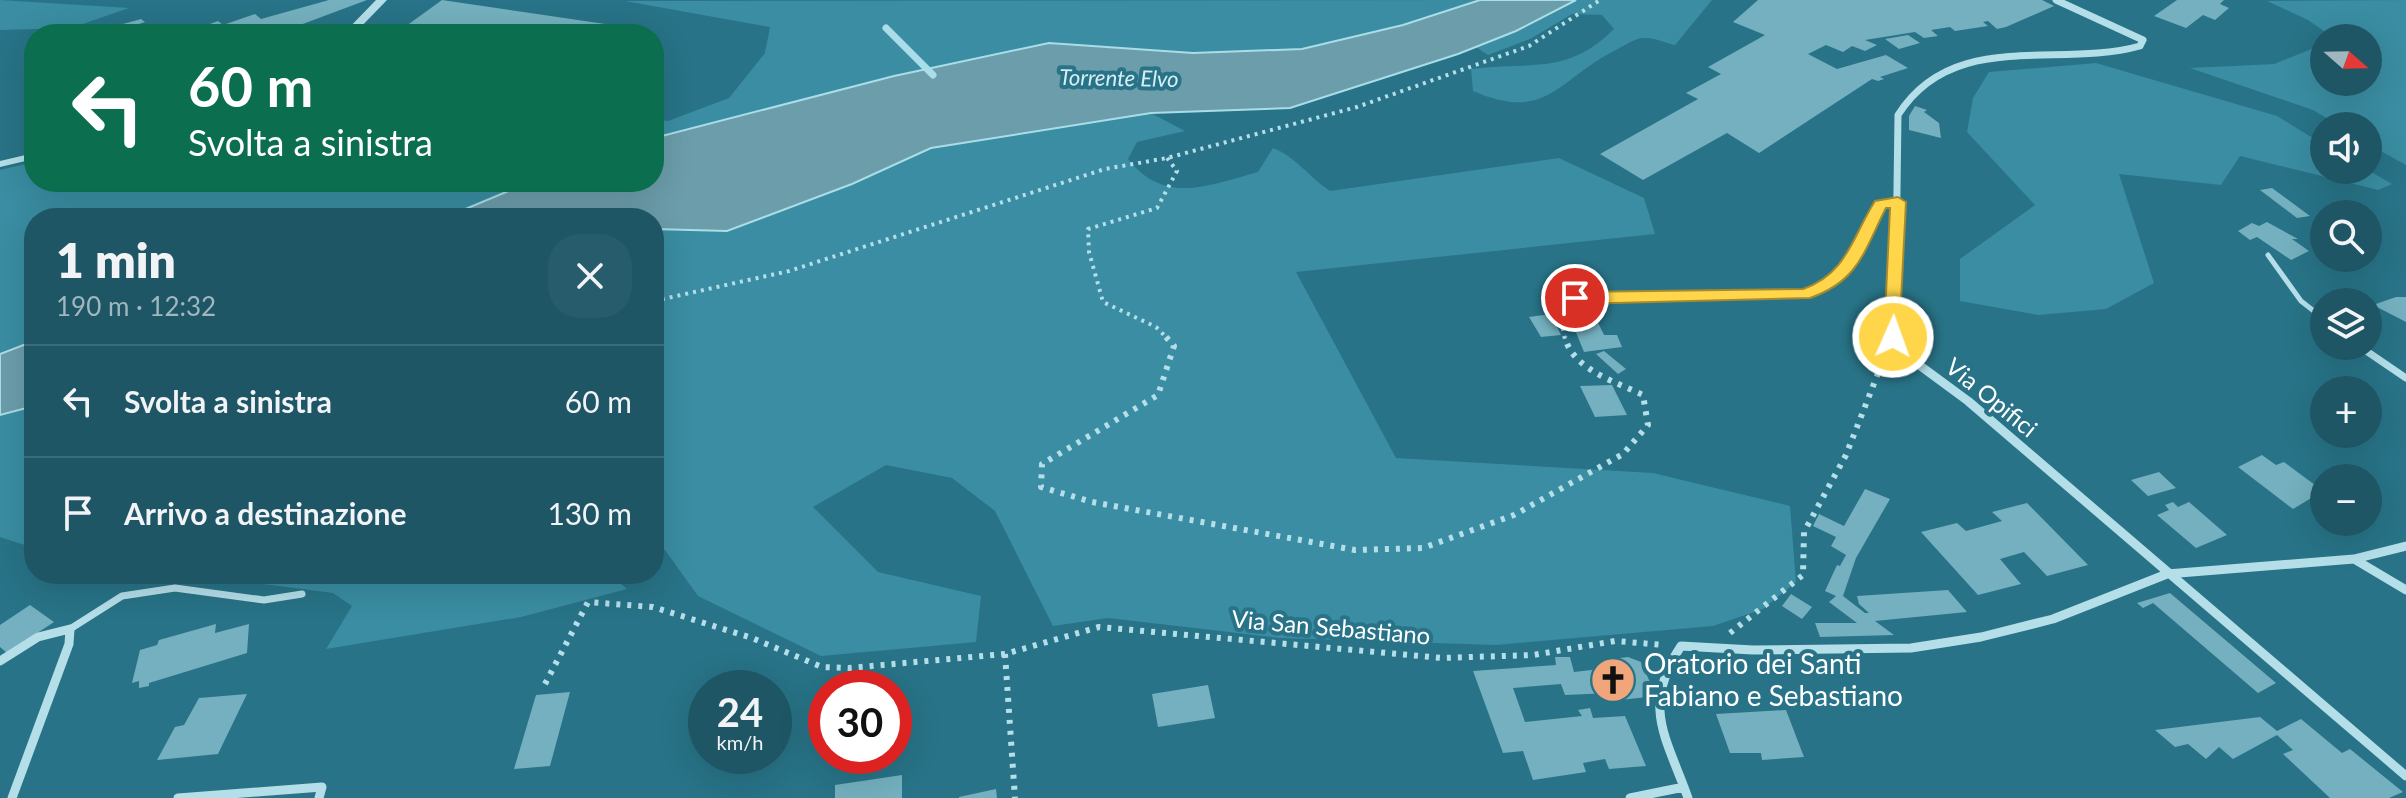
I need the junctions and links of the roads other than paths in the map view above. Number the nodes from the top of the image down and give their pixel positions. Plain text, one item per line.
1 (382, 0) edge
2 (2057, 0) edge
3 (358, 24) edge
4 (24, 158) edge
5 (0, 164) edge
6 (1898, 202) junction
7 (2268, 255) dead end
8 (1575, 298) road end
9 (2310, 308) edge
10 (2380, 360) edge
11 (2406, 378) edge
12 (2406, 546) edge
13 (2354, 559) junction
14 (2167, 574) junction
15 (2406, 590) edge
16 (302, 594) dead end
17 (70, 629) junction
18 (0, 661) edge
19 (2406, 776) edge
20 (1686, 793) edge
21 (12, 798) edge
22 (178, 798) edge
23 (319, 798) edge
24 (1630, 798) edge

1 - 3 street
2 - 6 street
4 - 5 street
6 - 8 lane
6 - 14 street, Via Opifici
7 - 9 lane
10 - 11 lane
12 - 13 street
13 - 14 street
13 - 15 street
14 - 19 street, Via Opifici
14 - 20 street
16 - 17 lane
17 - 18 street
17 - 21 street
20 - 24 street
22 - 23 street

